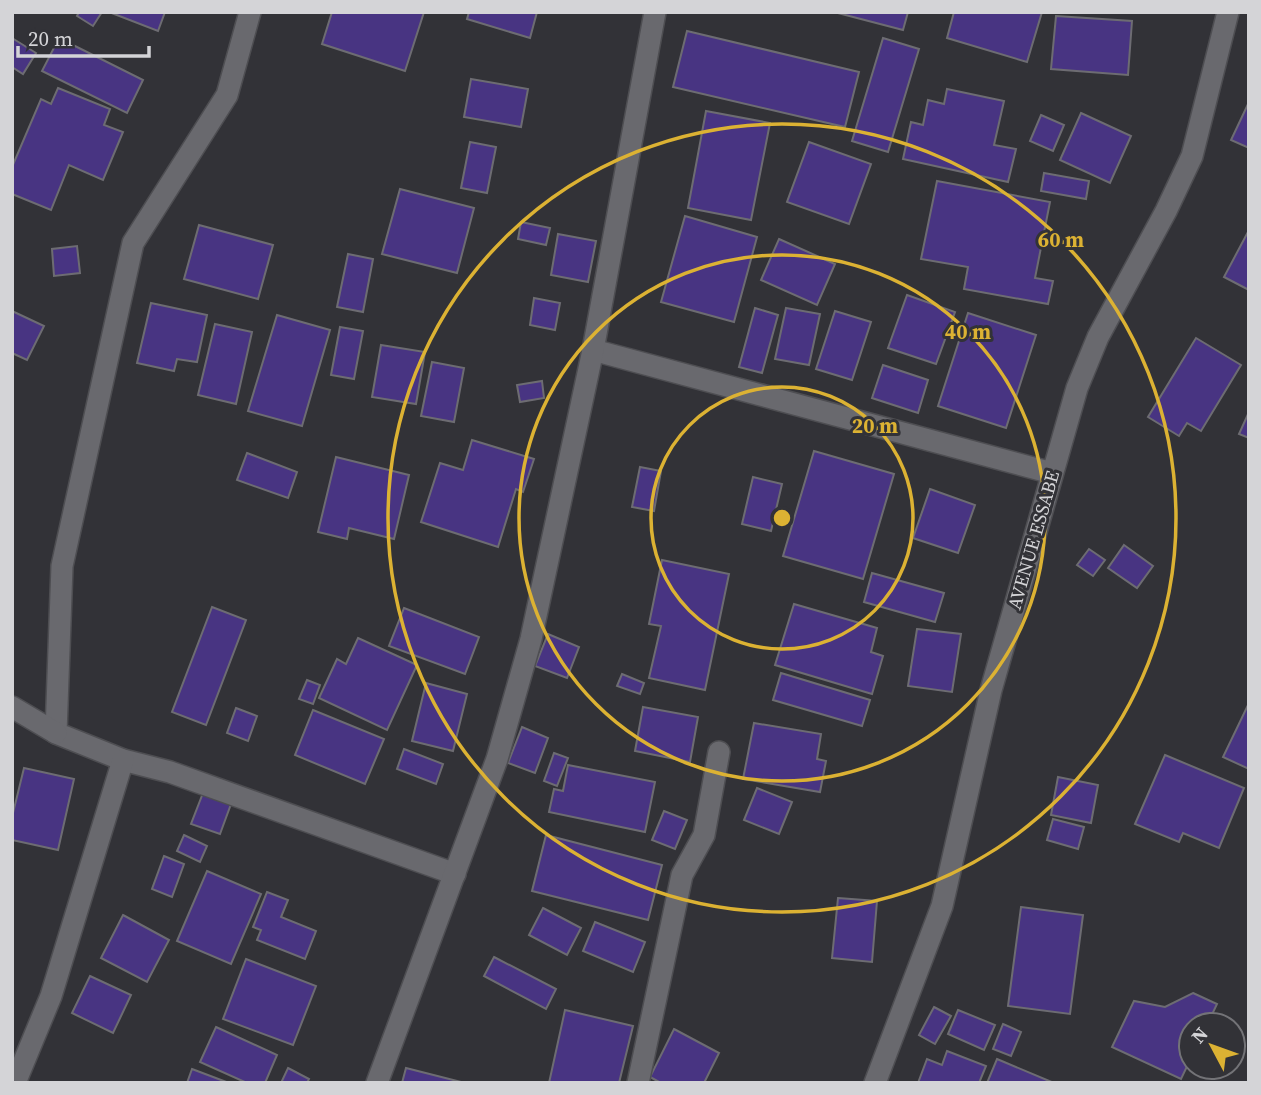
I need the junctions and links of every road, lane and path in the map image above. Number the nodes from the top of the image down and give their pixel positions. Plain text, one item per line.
1 (250, 12) edge
2 (655, 12) edge
3 (1227, 12) edge
4 (593, 350) junction
5 (1052, 473) junction
6 (12, 707) edge
7 (56, 733) junction
8 (719, 752) dead end
9 (123, 760) junction
10 (455, 874) junction
11 (15, 1083) edge
12 (377, 1083) edge
13 (638, 1083) edge
14 (875, 1083) edge

1 - 7 street
2 - 4 street
3 - 5 street, AVENUE ESSABE
4 - 5 street
4 - 10 street
5 - 14 street, AVENUE ESSABE
6 - 7 street
7 - 9 street
8 - 13 street
9 - 10 street
9 - 11 street
10 - 12 street

